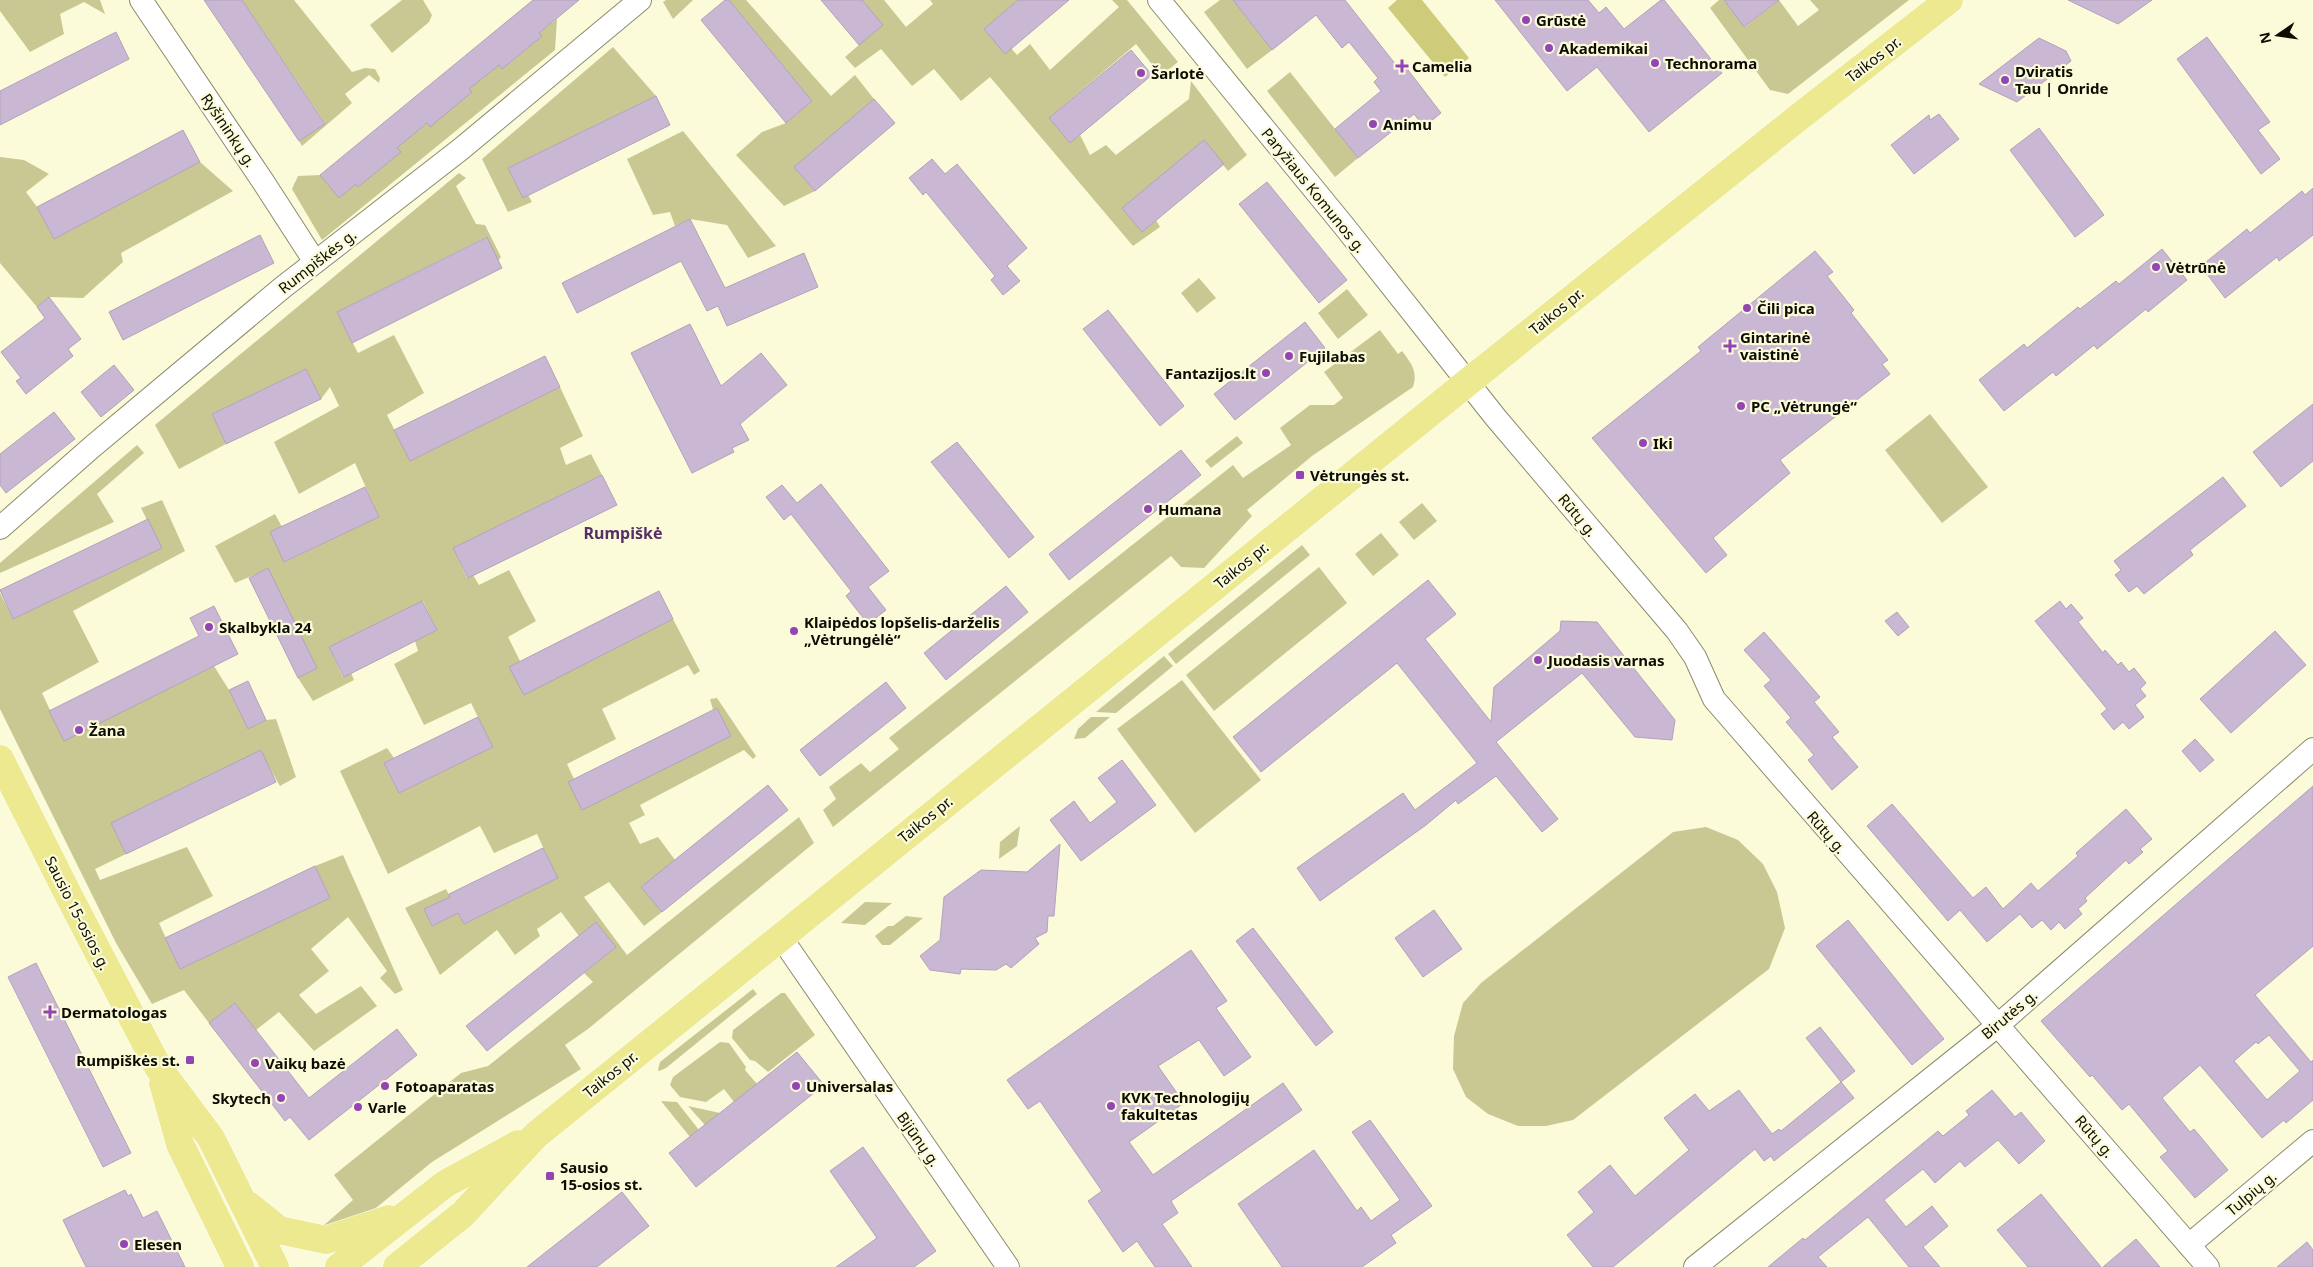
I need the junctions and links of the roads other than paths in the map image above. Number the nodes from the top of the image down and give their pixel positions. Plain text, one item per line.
1 (141, 0) edge
2 (640, 0) edge
3 (1159, 0) edge
4 (1949, 0) edge
5 (315, 262) junction
6 (1468, 382) junction
7 (0, 528) edge
8 (2313, 749) edge
9 (0, 759) edge
10 (780, 936) junction
11 (1997, 1026) junction
12 (158, 1067) junction
13 (536, 1134) junction
14 (2313, 1141) edge
15 (241, 1197) junction
16 (407, 1213) junction
17 (2190, 1246) junction
18 (240, 1267) edge
19 (275, 1267) edge
20 (338, 1267) edge
21 (397, 1267) edge
22 (1008, 1267) edge
23 (1695, 1267) edge
24 (2208, 1267) edge

1 - 5 street, Ryšininkų g.
2 - 5 street, Rumpiškės g.
3 - 6 street, Paryžiaus Komunos g.
4 - 6 main road, Taikos pr.
5 - 7 street, Rumpiškės g.
6 - 10 main road, Taikos pr.
6 - 11 street, Rūtų g.
8 - 11 street, Birutės g.
9 - 12 main road, Sausio 15-osios g.
10 - 13 main road, Taikos pr.
10 - 22 street, Bijūnų g.
11 - 17 street, Rūtų g.
11 - 23 street, Birutės g.
12 - 15 main road, Sausio 15-osios g.
12 - 18 main road, Sausio 15-osios g.
13 - 16 main road, Taikos pr.
13 - 21 main road, Taikos pr.
14 - 17 street, Tulpių g.
15 - 16 main road
15 - 19 main road, Sausio 15-osios g.
16 - 20 main road, Taikos pr.
17 - 24 street, Rūtų g.

